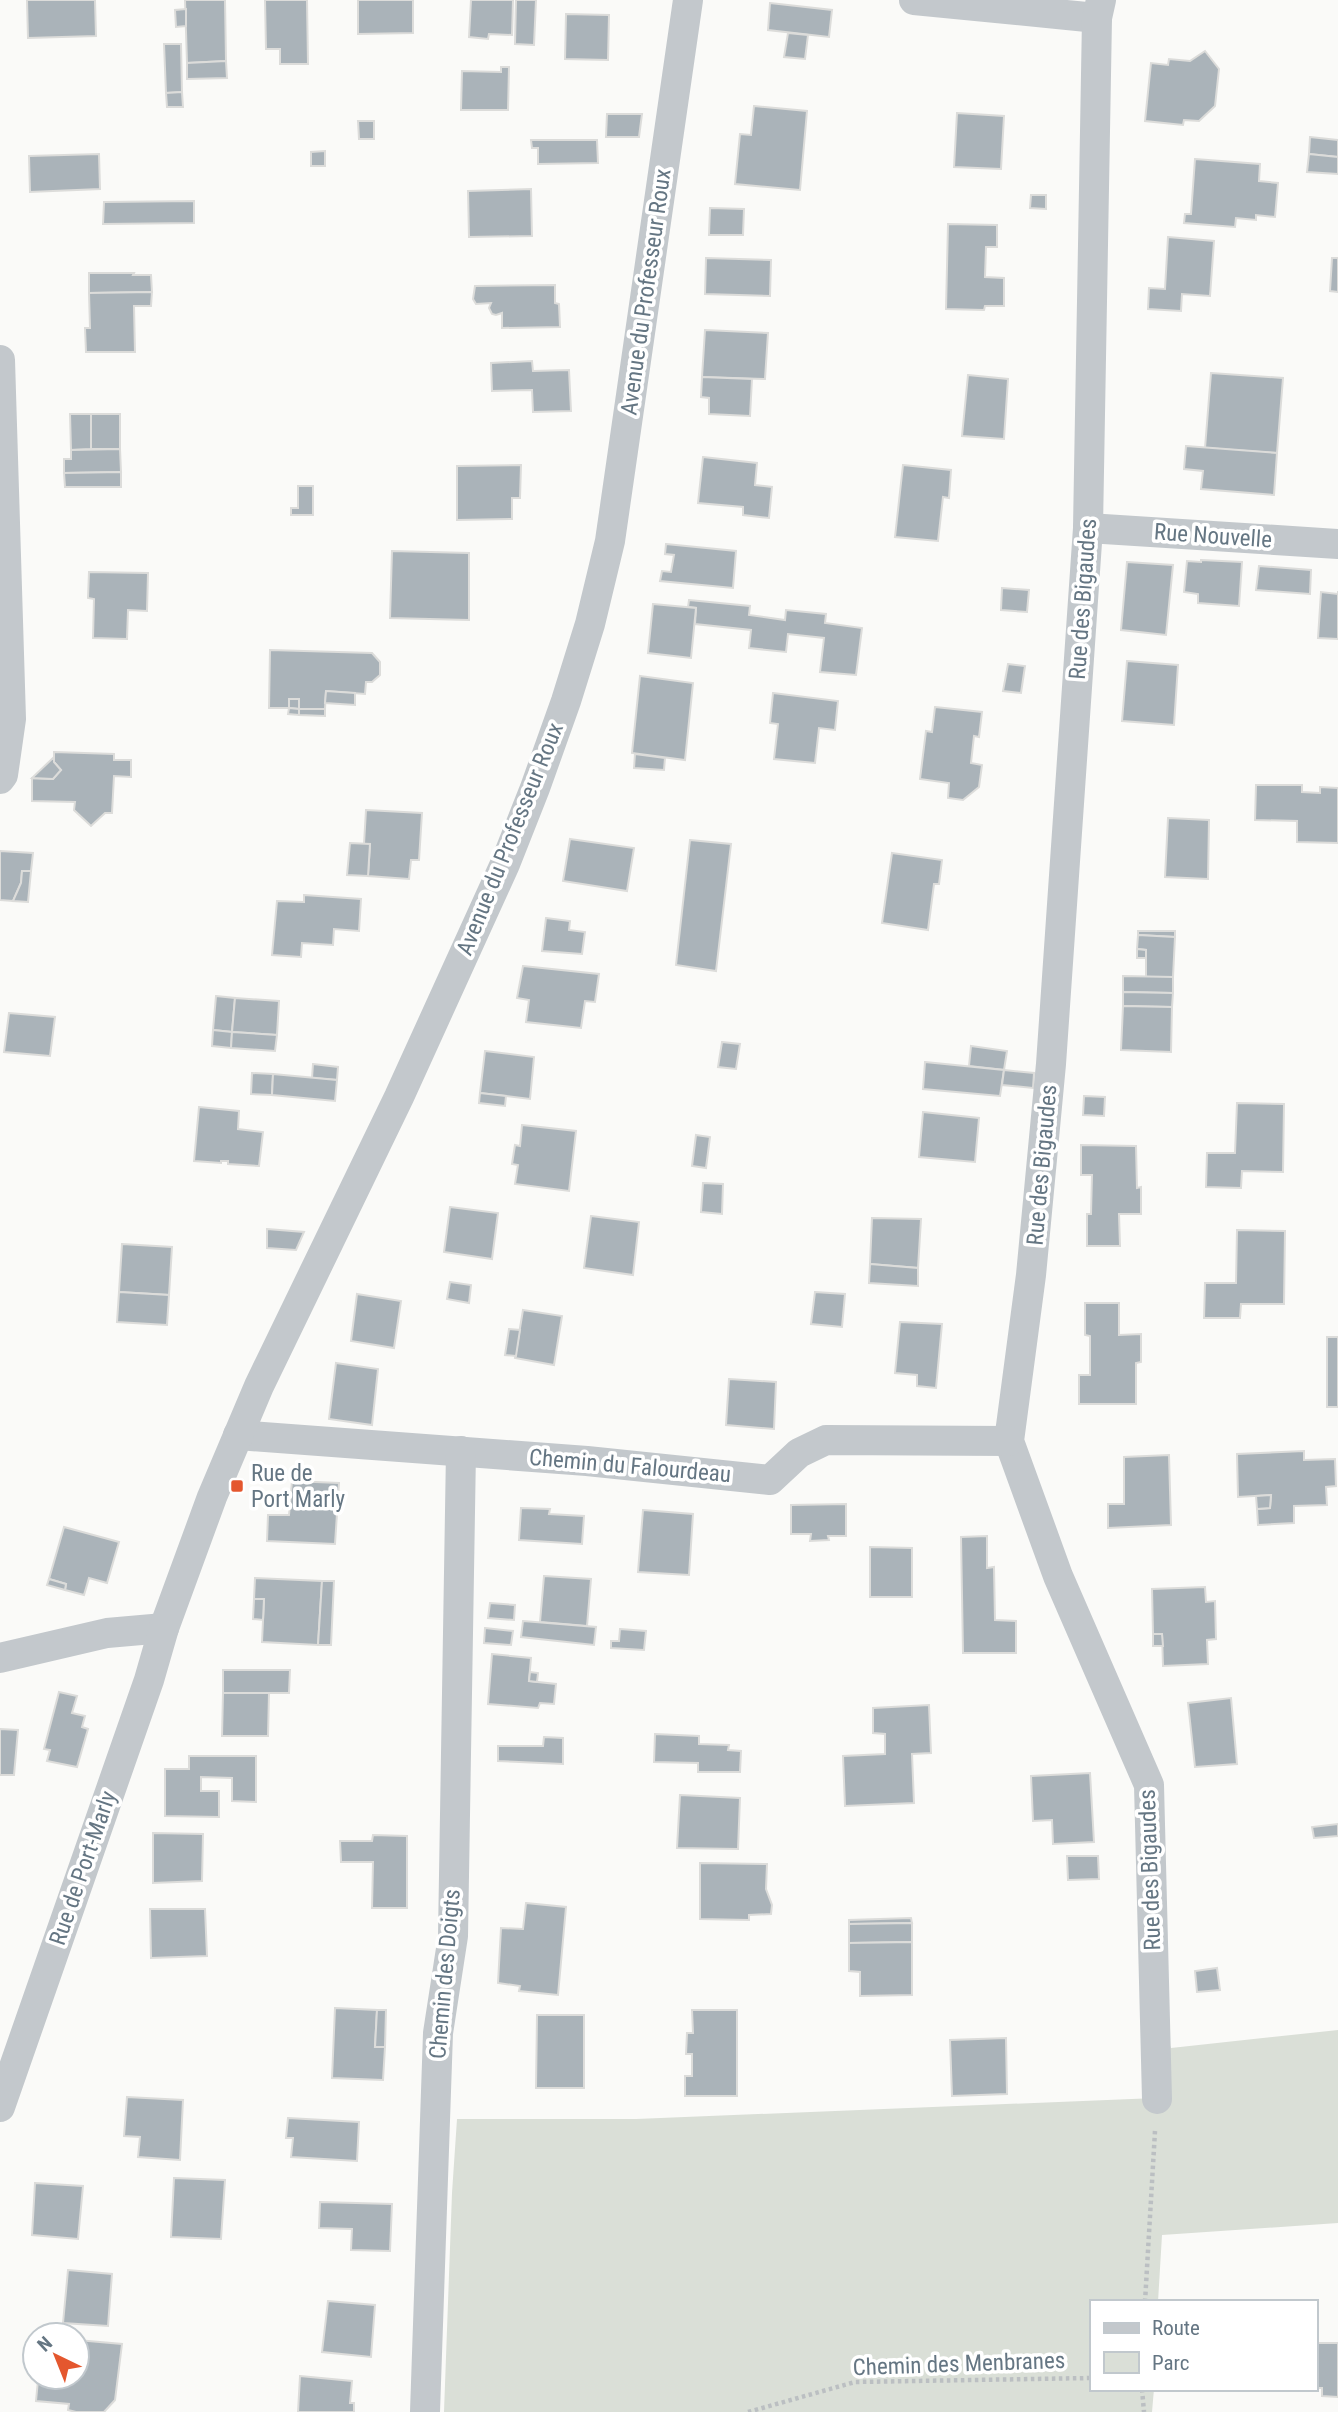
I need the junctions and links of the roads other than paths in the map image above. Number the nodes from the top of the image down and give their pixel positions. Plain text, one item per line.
1 (688, 0) edge
2 (914, 0) edge
3 (1099, 9) edge
4 (0, 360) edge
5 (1, 396) edge
6 (1088, 528) junction
7 (1338, 544) edge
8 (0, 779) edge
9 (238, 1435) junction
10 (1009, 1441) junction
11 (461, 1451) junction
12 (164, 1628) junction
13 (0, 1658) edge
14 (1157, 2099) road end
15 (0, 2107) edge
16 (425, 2412) edge

1 - 9 street, Avenue du Professeur Roux
2 - 3 street
3 - 6 street, Rue des Bigaudes
4 - 5 street
5 - 8 street
6 - 7 street, Rue Nouvelle
6 - 10 street, Rue des Bigaudes
9 - 11 street, Chemin du Falourdeau
9 - 12 street, Avenue du Professeur Roux
10 - 11 street, Chemin du Falourdeau
10 - 14 street, Rue des Bigaudes
11 - 16 street, Chemin des Doigts
12 - 13 street
12 - 15 street, Rue de Port-Marly

